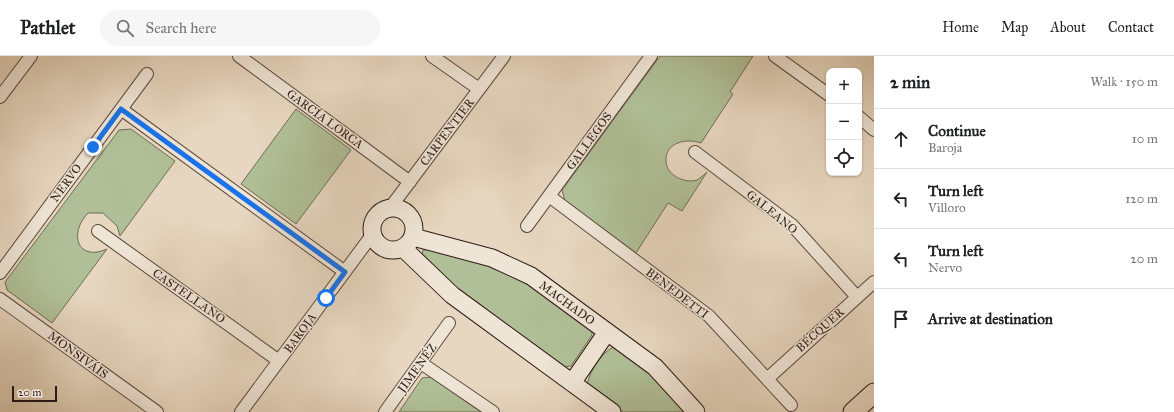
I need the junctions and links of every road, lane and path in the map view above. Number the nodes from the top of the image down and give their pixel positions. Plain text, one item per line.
1 (31, 56) edge
2 (239, 56) edge
3 (432, 56) edge
4 (504, 56) edge
5 (651, 56) edge
6 (775, 56) edge
7 (147, 74) dead end
8 (479, 89) junction
9 (826, 93) edge
10 (0, 97) edge
11 (121, 109) junction
12 (862, 120) edge
13 (874, 130) edge
14 (696, 152) dead end
15 (410, 182) junction
16 (549, 196) junction
17 (390, 208) junction
18 (527, 226) dead end
19 (98, 231) dead end
20 (372, 235) junction
21 (408, 242) junction
22 (345, 272) junction
23 (0, 273) edge
24 (874, 282) edge
25 (857, 297) junction
26 (0, 299) edge
27 (450, 323) dead end
28 (608, 332) junction
29 (279, 361) junction
30 (421, 363) junction
31 (767, 379) junction
32 (572, 383) junction
33 (874, 393) edge
34 (791, 405) dead end
35 (156, 412) edge
36 (241, 412) edge
37 (385, 412) edge
38 (493, 412) edge
39 (612, 412) edge
40 (696, 412) edge
41 (853, 412) edge

1 - 10 street
2 - 15 street, GARCÍA LORCA
3 - 8 street
4 - 8 street, CARPENTIER
5 - 16 street, GALLEGOS
6 - 9 street
7 - 11 street, NERVO
8 - 15 street, CARPENTIER
11 - 22 street
11 - 23 street, NERVO
12 - 13 street
14 - 25 street, GALEANO
15 - 17 street, CARPENTIER
16 - 18 street, GALLEGOS
16 - 31 street, BENEDETTI
17 - 20 street
17 - 21 street
19 - 29 street, CASTELLANO
20 - 21 street
20 - 22 street, BAROJA
21 - 28 street, MACHADO
21 - 32 street
22 - 29 street, BAROJA
24 - 25 street, BÉCQUER
25 - 31 street, BÉCQUER
26 - 35 street, MONSIVÁIS
27 - 30 street, JIMENÉZ
28 - 32 street
28 - 40 street, MACHADO
29 - 36 street, BAROJA
30 - 37 street, JIMENÉZ
30 - 38 street
31 - 34 street, BENEDETTI
32 - 39 street
33 - 41 main road

